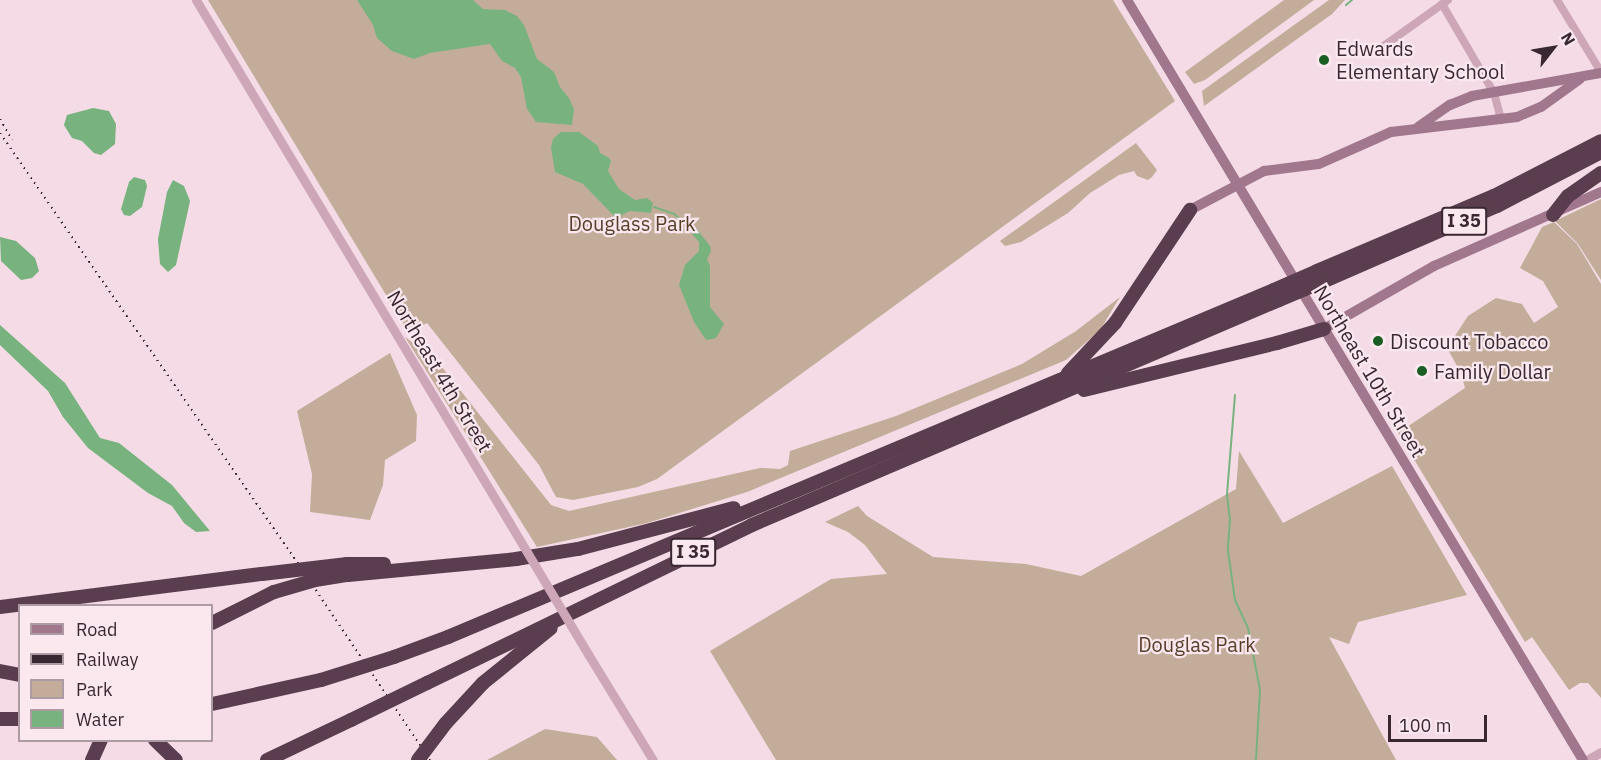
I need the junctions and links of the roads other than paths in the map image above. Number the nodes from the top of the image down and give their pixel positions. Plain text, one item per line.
1 (196, 0) edge
2 (1127, 0) edge
3 (1557, 0) edge
4 (1445, 2) edge
5 (1378, 50) dead end
6 (1601, 73) edge
7 (1580, 79) junction
8 (1494, 93) junction
9 (1501, 120) junction
10 (1418, 127) junction
11 (1601, 141) edge
12 (1601, 152) edge
13 (1601, 173) edge
14 (1236, 184) junction
15 (1601, 192) edge
16 (1190, 210) joint
17 (1553, 215) junction
18 (1319, 277) junction
19 (1276, 295) junction
20 (1324, 329) junction
21 (1063, 378) junction
22 (1053, 396) junction
23 (788, 493) junction
24 (348, 569) junction
25 (24, 604) edge
26 (18, 605) edge
27 (0, 607) edge
28 (575, 610) junction
29 (213, 622) edge
30 (0, 671) edge
31 (18, 675) edge
32 (213, 704) edge
33 (0, 719) edge
34 (18, 719) edge
35 (156, 742) edge
36 (1601, 752) edge
37 (176, 760) edge
38 (267, 760) edge
39 (418, 760) edge
40 (653, 760) edge
41 (1585, 760) edge

1 - 40 street, Northeast 4th Street, bridge
2 - 14 main road, Northeast 10th Street
3 - 6 street
4 - 5 street
4 - 8 street
6 - 7 main road
7 - 8 main road
7 - 9 main road
8 - 9 street
8 - 10 main road
9 - 10 main road
10 - 14 main road
11 - 18 highway, I 35
12 - 18 highway, I 35
13 - 17 highway
14 - 16 main road
14 - 20 main road, Northeast 10th Street
15 - 17 main road
16 - 21 highway
17 - 20 main road
18 - 19 highway, I 35, bridge
19 - 21 highway, I 35
19 - 22 highway, I 35
20 - 22 highway
20 - 41 main road, Northeast 10th Street
21 - 23 highway, I 35
22 - 28 highway, I 35
23 - 24 highway
23 - 32 highway, I 35, bridge
24 - 25 highway, bridge
24 - 29 highway, bridge
26 - 27 highway, bridge
28 - 38 highway, I 35, bridge
28 - 39 highway, bridge
30 - 31 highway
33 - 34 highway
35 - 37 highway
36 - 41 street

